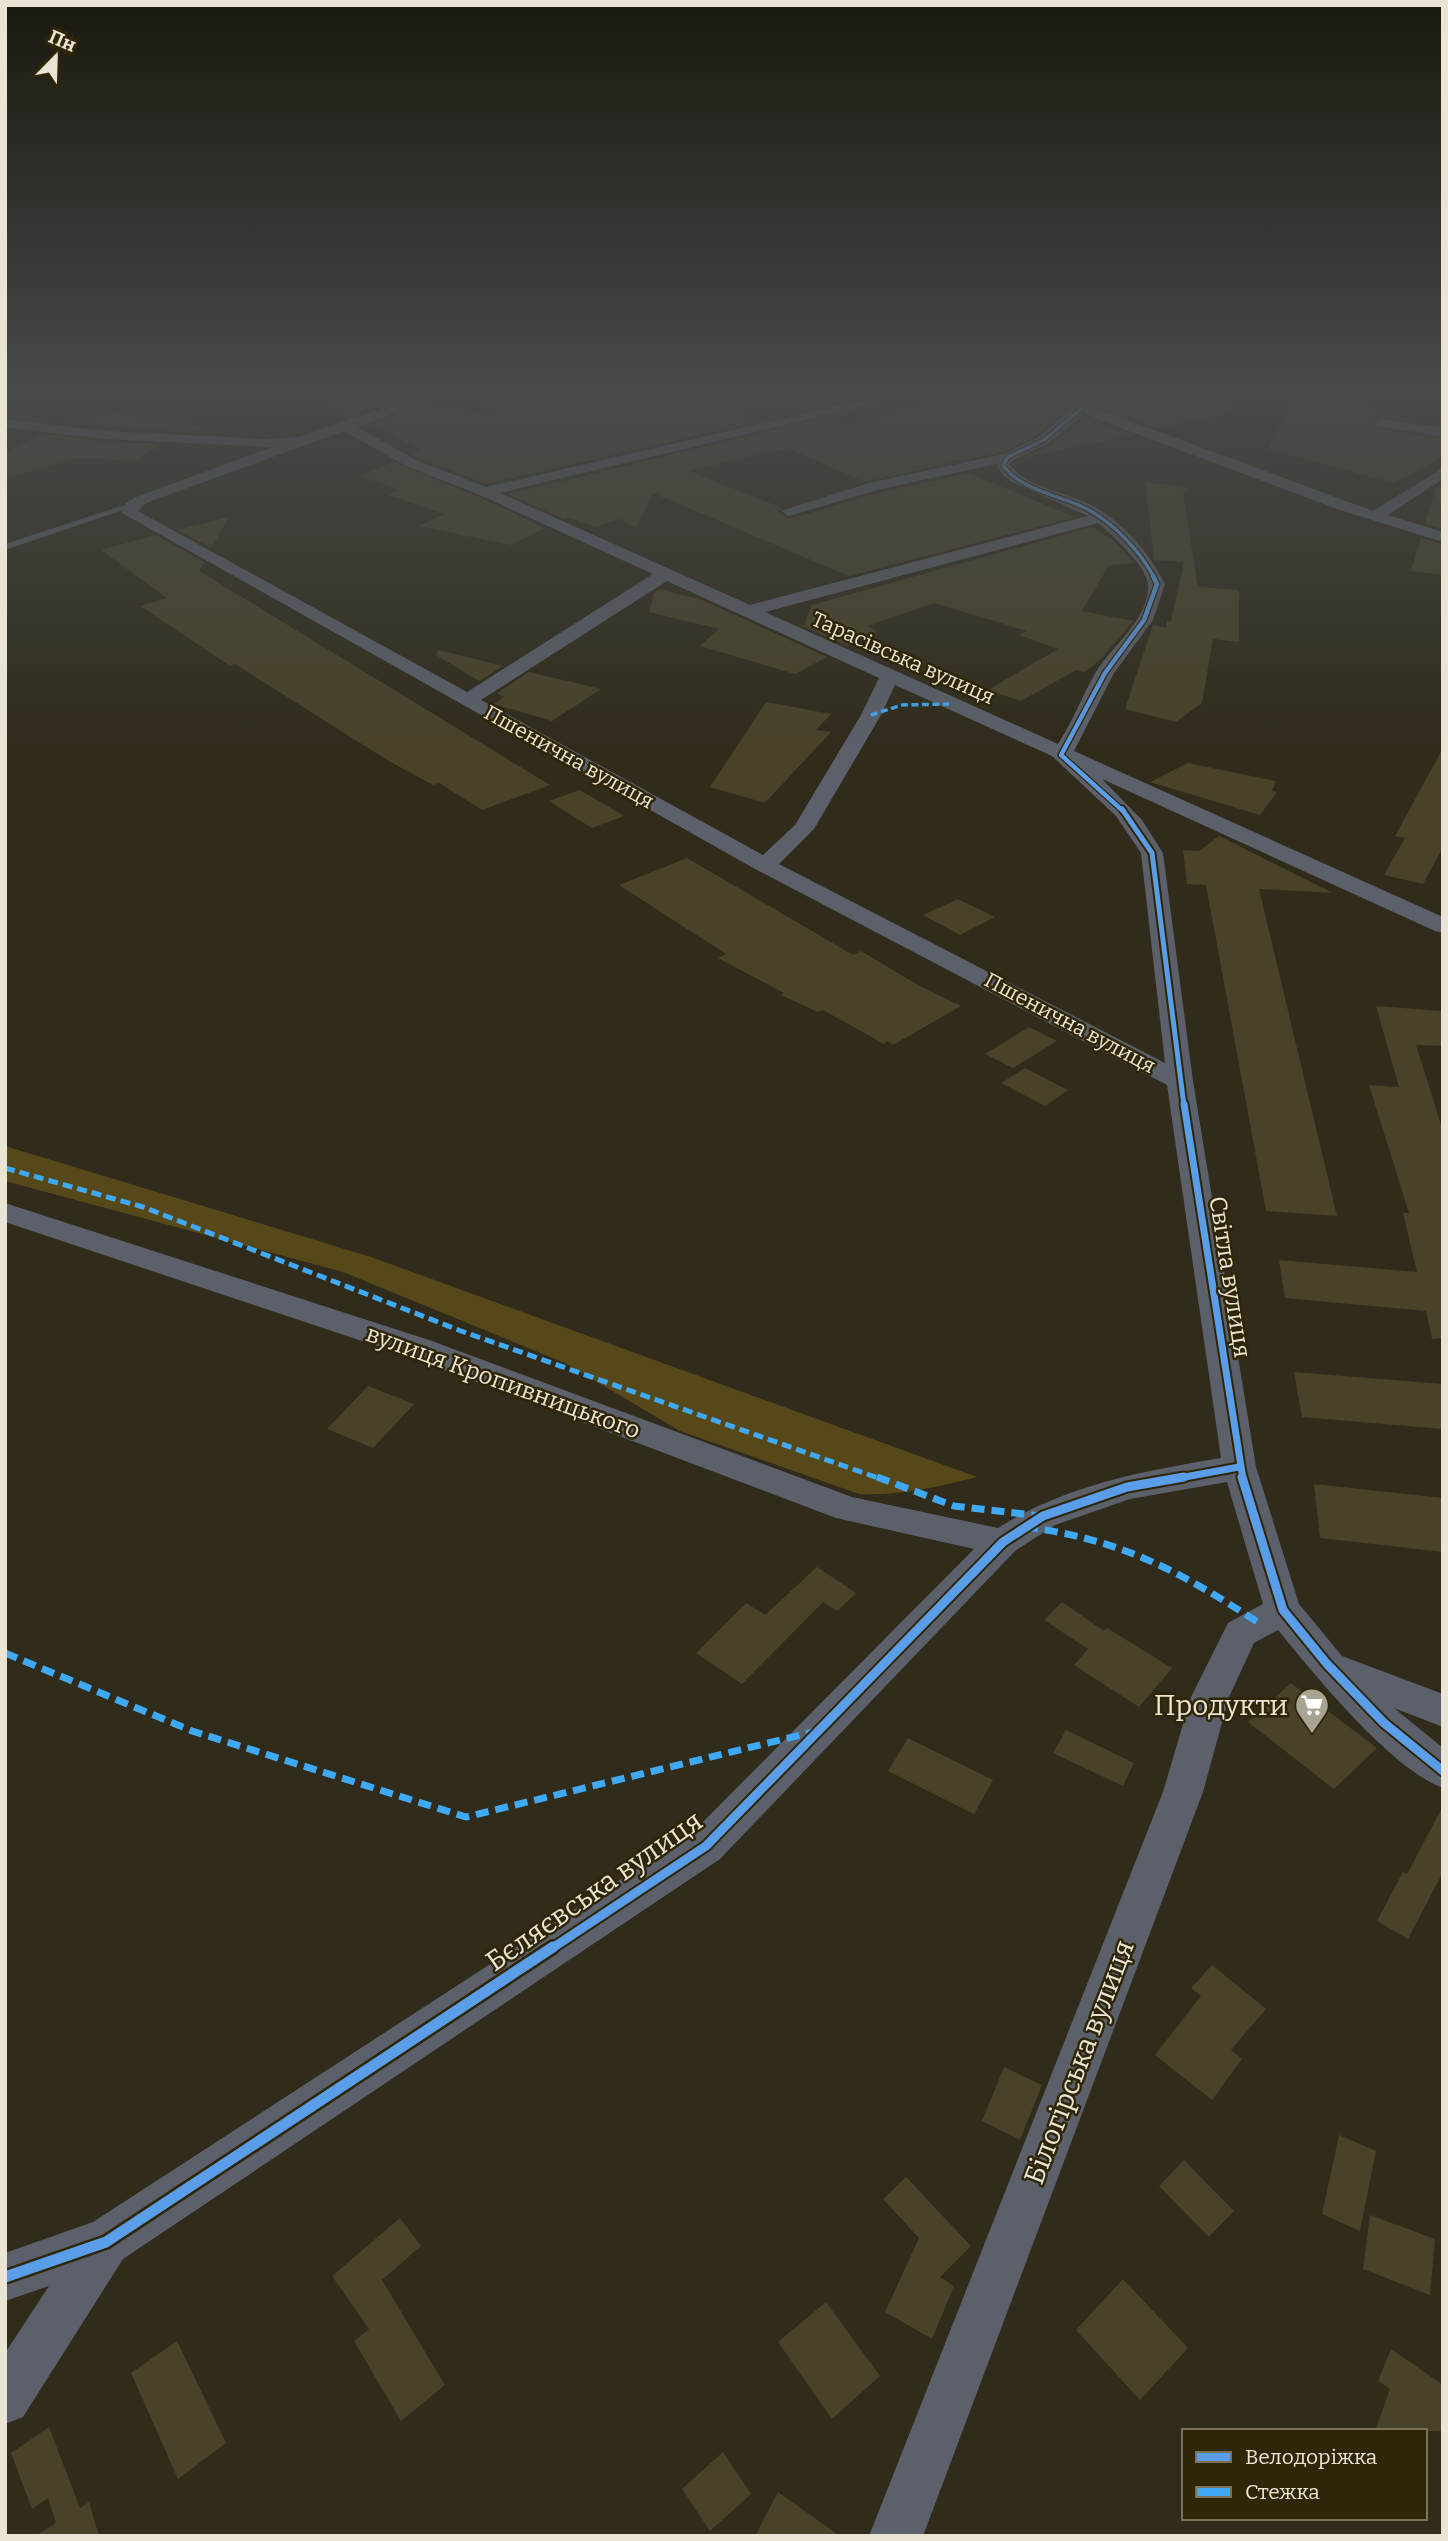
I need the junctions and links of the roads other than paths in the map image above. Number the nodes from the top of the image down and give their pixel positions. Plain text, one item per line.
1 (120, 510) edge
2 (129, 510) edge
3 (523, 510) edge
4 (794, 510) edge
5 (1086, 510) edge
6 (1354, 510) edge
7 (1385, 510) edge
8 (789, 511) dead end
9 (1374, 517) junction
10 (1100, 518) junction
11 (1443, 537) edge
12 (5, 547) edge
13 (664, 575) junction
14 (745, 612) junction
15 (889, 677) junction
16 (468, 701) junction
17 (1061, 755) junction
18 (765, 865) junction
19 (1440, 918) edge
20 (1180, 1081) junction
21 (5, 1212) edge
22 (1239, 1466) junction
23 (1003, 1542) junction
24 (1283, 1610) junction
25 (1327, 1664) junction
26 (1443, 1711) edge
27 (1443, 1771) edge
28 (106, 2242) junction
29 (5, 2277) edge
30 (5, 2399) edge
31 (896, 2536) edge

1 - 12 lane
2 - 16 street, Пшенична вулиця
3 - 13 street, Тарасівська вулиця
4 - 8 street
5 - 10 street
6 - 9 street
7 - 9 street
9 - 11 street
10 - 14 street
10 - 17 street
13 - 14 street, Тарасівська вулиця
13 - 16 street
14 - 15 street, Тарасівська вулиця
15 - 17 street, Тарасівська вулиця
15 - 18 street
16 - 18 street, Пшенична вулиця
17 - 19 street, Тарасівська вулиця
17 - 20 street, Світла вулиця
18 - 20 street, Пшенична вулиця
20 - 22 street, Світла вулиця
21 - 23 street, вулиця Кропивницького
22 - 23 street, Бєляєвська вулиця
22 - 24 street, Світла вулиця
23 - 28 street, Бєляєвська вулиця
24 - 25 street, Світла вулиця
24 - 31 street, Білогірська вулиця
25 - 26 street
25 - 27 street, Світла вулиця
28 - 29 street, Бєляєвська вулиця
28 - 30 street

